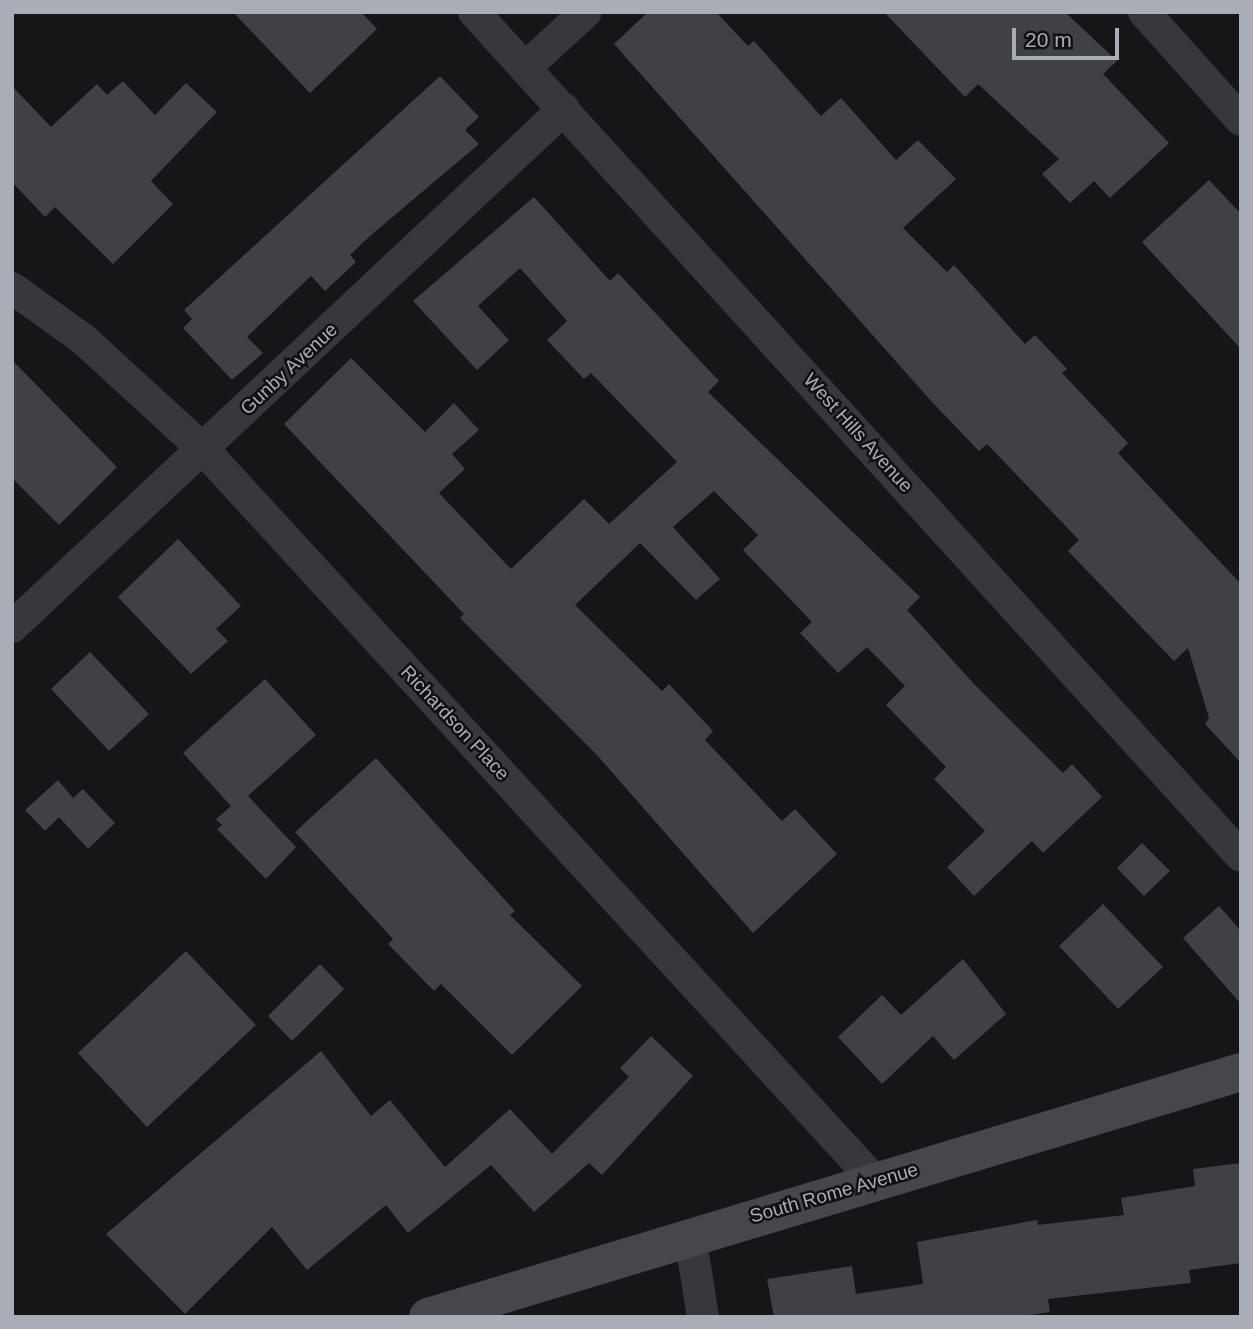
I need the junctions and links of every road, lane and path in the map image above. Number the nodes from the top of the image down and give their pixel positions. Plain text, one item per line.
1 (474, 12) edge
2 (586, 12) edge
3 (1144, 12) edge
4 (526, 67) junction
5 (564, 109) junction
6 (1241, 120) edge
7 (12, 288) edge
8 (203, 449) junction
9 (12, 627) edge
10 (1241, 856) edge
11 (1241, 1072) edge
12 (875, 1181) junction
13 (690, 1235) junction
14 (428, 1317) edge
15 (703, 1317) edge

1 - 4 street, West Hills Avenue
2 - 4 street
3 - 6 street
4 - 5 street, West Hills Avenue
5 - 8 street, Gunby Avenue
5 - 10 street, West Hills Avenue
7 - 8 street, Richardson Place
8 - 9 street, Gunby Avenue
8 - 12 street, Richardson Place
11 - 12 street, South Rome Avenue
12 - 13 street, South Rome Avenue
13 - 14 street, South Rome Avenue
13 - 15 street

